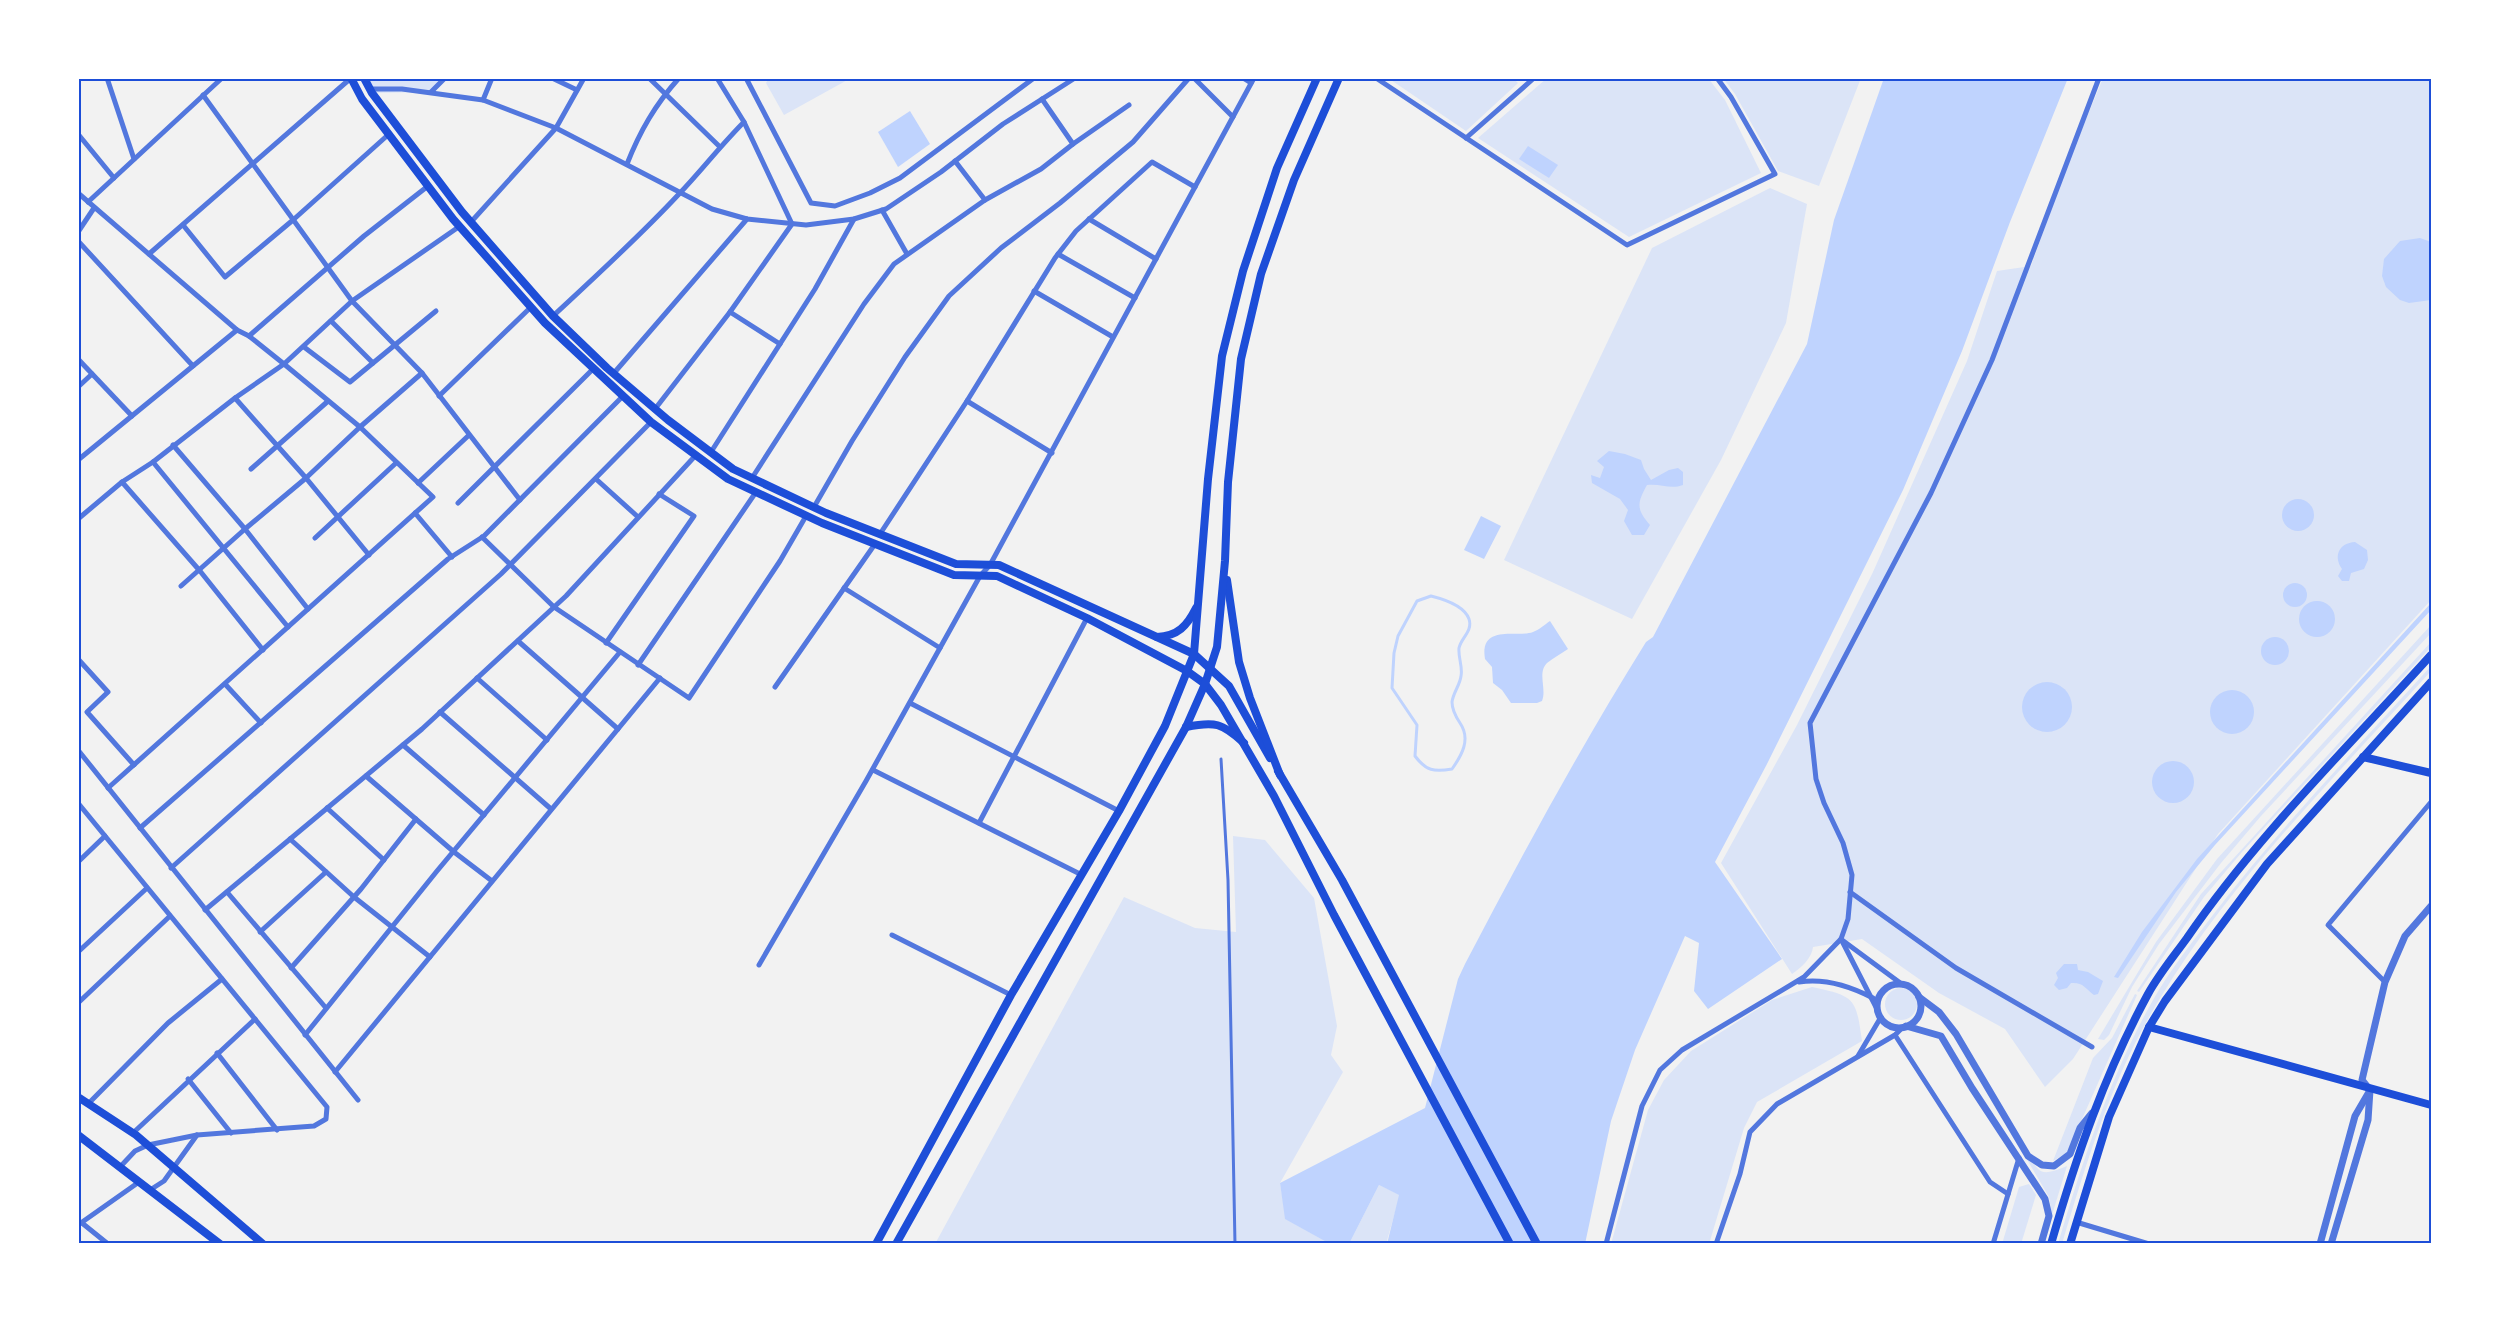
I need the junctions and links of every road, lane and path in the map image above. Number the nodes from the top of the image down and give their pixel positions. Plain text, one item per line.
1 (107, 78) edge
2 (222, 78) edge
3 (351, 78) edge
4 (364, 78) edge
5 (445, 78) edge
6 (492, 78) edge
7 (552, 78) edge
8 (584, 78) edge
9 (650, 78) edge
10 (679, 78) edge
11 (717, 78) edge
12 (746, 78) edge
13 (755, 78) edge
14 (1034, 78) edge
15 (1075, 78) edge
16 (1192, 78) edge
17 (1243, 78) edge
18 (1317, 78) edge
19 (1339, 78) edge
20 (1376, 78) edge
21 (1534, 78) edge
22 (1717, 78) edge
23 (2099, 78) edge
24 (1253, 81) edge
25 (750, 85) junction
26 (370, 90) junction
27 (577, 90) junction
28 (431, 92) junction
29 (664, 94) junction
30 (203, 95) junction
31 (1041, 99) junction
32 (483, 100) junction
33 (1130, 105) dead end
34 (1233, 117) junction
35 (744, 122) junction
36 (556, 128) junction
37 (78, 134) edge
38 (389, 134) junction
39 (1466, 138) junction
40 (1072, 144) junction
41 (719, 146) junction
42 (134, 159) junction
43 (955, 161) junction
44 (627, 164) junction
45 (254, 165) junction
46 (114, 178) junction
47 (429, 186) junction
48 (1195, 187) junction
49 (681, 192) junction
50 (78, 193) edge
51 (985, 200) junction
52 (88, 202) junction
53 (94, 208) junction
54 (882, 210) junction
55 (747, 219) junction
56 (854, 219) junction
57 (1089, 219) junction
58 (293, 220) junction
59 (471, 222) junction
60 (792, 224) junction
61 (183, 225) junction
62 (460, 226) junction
63 (78, 232) edge
64 (78, 242) edge
65 (149, 254) junction
66 (908, 254) junction
67 (1058, 254) junction
68 (1156, 259) junction
69 (328, 268) junction
70 (1034, 291) junction
71 (1135, 298) junction
72 (352, 301) junction
73 (531, 307) junction
74 (436, 311) dead end
75 (730, 312) junction
76 (553, 316) junction
77 (331, 321) junction
78 (237, 330) junction
79 (249, 336) junction
80 (1113, 337) junction
81 (780, 344) junction
82 (395, 345) junction
83 (304, 347) junction
84 (78, 359) edge
85 (373, 363) junction
86 (284, 364) junction
87 (192, 366) junction
88 (593, 369) junction
89 (422, 373) junction
90 (92, 374) junction
91 (614, 374) junction
92 (78, 387) edge
93 (440, 396) junction
94 (623, 396) junction
95 (235, 398) junction
96 (967, 401) junction
97 (327, 402) junction
98 (655, 409) junction
99 (132, 416) junction
100 (651, 422) junction
101 (360, 427) junction
102 (468, 436) junction
103 (173, 445) junction
104 (278, 446) junction
105 (711, 452) junction
106 (1052, 453) junction
107 (696, 455) junction
108 (78, 460) edge
109 (153, 462) junction
110 (396, 463) junction
111 (493, 468) junction
112 (251, 469) dead end
113 (306, 478) junction
114 (752, 478) junction
115 (596, 479) junction
116 (122, 482) junction
117 (418, 483) junction
118 (756, 492) junction
119 (659, 494) junction
120 (520, 500) junction
121 (458, 503) dead end
122 (814, 507) junction
123 (415, 513) junction
124 (806, 516) junction
125 (337, 517) junction
126 (638, 517) junction
127 (78, 519) edge
128 (245, 528) junction
129 (880, 534) junction
130 (482, 537) junction
131 (315, 538) dead end
132 (875, 543) junction
133 (225, 547) junction
134 (369, 555) junction
135 (452, 557) junction
136 (1225, 561) junction
137 (990, 565) junction
138 (510, 566) junction
139 (200, 571) junction
140 (980, 576) junction
141 (181, 586) dead end
142 (844, 588) junction
143 (1199, 602) junction
144 (554, 607) junction
145 (308, 609) junction
146 (1087, 618) junction
147 (288, 627) junction
148 (1157, 637) junction
149 (518, 641) junction
150 (606, 643) junction
151 (940, 648) junction
152 (263, 650) junction
153 (620, 652) junction
154 (1194, 654) junction
155 (2431, 655) edge
156 (78, 659) edge
157 (638, 665) junction
158 (1211, 669) junction
159 (1187, 671) junction
160 (477, 678) junction
161 (660, 678) junction
162 (2431, 682) edge
163 (225, 684) junction
164 (1205, 684) junction
165 (775, 687) dead end
166 (581, 698) junction
167 (910, 703) junction
168 (440, 712) junction
169 (261, 723) junction
170 (1186, 727) junction
171 (618, 729) junction
172 (547, 740) junction
173 (1244, 742) junction
174 (403, 745) junction
175 (78, 750) edge
176 (1015, 757) junction
177 (2363, 757) junction
178 (1221, 759) dead end
179 (134, 765) junction
180 (873, 770) junction
181 (2431, 773) edge
182 (1280, 775) junction
183 (366, 776) junction
184 (515, 778) junction
185 (108, 788) junction
186 (78, 802) edge
187 (2431, 802) edge
188 (327, 808) junction
189 (551, 809) junction
190 (1119, 812) junction
191 (484, 814) junction
192 (416, 819) junction
193 (979, 823) junction
194 (140, 828) junction
195 (105, 836) junction
196 (290, 839) junction
197 (454, 852) junction
198 (384, 860) junction
199 (78, 862) edge
200 (171, 868) junction
201 (327, 872) junction
202 (1082, 875) junction
203 (492, 880) junction
204 (147, 888) junction
205 (227, 892) junction
206 (1850, 892) junction
207 (354, 897) junction
208 (2431, 906) edge
209 (205, 910) junction
210 (170, 916) junction
211 (392, 927) junction
212 (260, 932) junction
213 (892, 935) dead end
214 (1841, 939) junction
215 (78, 952) edge
216 (430, 957) junction
217 (759, 966) dead end
218 (291, 968) junction
219 (222, 979) junction
220 (2385, 982) junction
221 (1794, 983) junction
222 (1904, 985) junction
223 (1011, 995) junction
224 (1919, 997) junction
225 (1873, 998) junction
226 (78, 1003) edge
227 (326, 1008) junction
228 (1879, 1014) junction
229 (255, 1019) junction
230 (1904, 1027) junction
231 (2149, 1028) junction
232 (305, 1035) junction
233 (1895, 1035) junction
234 (2092, 1047) dead end
235 (217, 1053) junction
236 (1858, 1057) junction
237 (335, 1072) junction
238 (188, 1079) junction
239 (2370, 1090) junction
240 (78, 1097) edge
241 (358, 1100) dead end
242 (88, 1104) junction
243 (2431, 1105) edge
244 (2092, 1113) junction
245 (278, 1130) junction
246 (133, 1133) junction
247 (231, 1133) junction
248 (78, 1135) edge
249 (197, 1135) junction
250 (148, 1145) junction
251 (2019, 1158) junction
252 (174, 1166) junction
253 (120, 1167) junction
254 (139, 1182) junction
255 (150, 1190) junction
256 (2008, 1194) junction
257 (2076, 1222) junction
258 (80, 1224) edge
259 (108, 1244) edge
260 (220, 1244) edge
261 (263, 1244) edge
262 (876, 1244) edge
263 (896, 1244) edge
264 (1235, 1244) edge
265 (1510, 1244) edge
266 (1537, 1244) edge
267 (1606, 1244) edge
268 (1716, 1244) edge
269 (1993, 1244) edge
270 (2041, 1244) edge
271 (2051, 1244) edge
272 (2070, 1244) edge
273 (2149, 1244) edge
274 (2320, 1244) edge
275 (2331, 1244) edge

1 - 42 street
2 - 30 street
3 - 38 main road
3 - 45 street
4 - 26 main road
5 - 28 street
6 - 32 street
7 - 27 street
8 - 27 street
9 - 29 street
10 - 29 street
11 - 35 street
12 - 25 street
13 - 25 street
14 - 25 street
15 - 31 street
16 - 34 street
16 - 122 street
17 - 24 street
18 - 143 main road
19 - 136 main road
20 - 39 street
21 - 39 street
22 - 39 street
23 - 206 street
24 - 34 street
26 - 28 street
26 - 59 main road
27 - 36 street
28 - 32 street
29 - 41 street
29 - 44 street
30 - 42 street
30 - 45 street
31 - 40 street
31 - 43 street
32 - 36 street
33 - 40 street
34 - 48 street
35 - 41 street
35 - 60 street
36 - 44 street
36 - 59 street
37 - 46 street
38 - 47 main road
38 - 58 street
40 - 51 street
41 - 49 street
42 - 46 street
43 - 51 street
43 - 54 street
44 - 49 street
45 - 58 street
45 - 61 street
46 - 52 street
47 - 62 main road
47 - 69 street
48 - 57 street
48 - 68 street
49 - 55 street
49 - 76 street
50 - 52 street
51 - 66 street
52 - 53 street
53 - 63 street
53 - 65 street
54 - 56 street
54 - 66 street
55 - 60 street
55 - 91 street
56 - 60 street
56 - 81 street
57 - 67 street
57 - 68 street
58 - 61 street
58 - 69 street
59 - 76 main road
60 - 75 street
61 - 65 street
62 - 72 street
62 - 73 main road
64 - 87 street
65 - 78 street
66 - 114 street
67 - 70 street
67 - 71 street
68 - 71 street
69 - 72 street
69 - 79 street
70 - 80 street
70 - 96 street
71 - 80 street
72 - 77 street
72 - 82 street
73 - 88 main road
73 - 93 street
74 - 82 street
75 - 81 street
75 - 98 street
76 - 91 main road
77 - 83 street
77 - 85 street
78 - 79 street
78 - 87 street
79 - 86 street
80 - 106 street
81 - 105 street
82 - 85 street
82 - 89 street
83 - 85 street
83 - 86 street
84 - 90 street
86 - 95 street
86 - 97 street
87 - 99 street
88 - 94 main road
88 - 111 street
89 - 93 street
89 - 101 street
90 - 92 street
90 - 99 street
91 - 98 main road
93 - 102 street
94 - 100 main road
94 - 120 street
95 - 103 street
95 - 104 street
96 - 106 street
96 - 129 street
97 - 101 street
97 - 104 street
98 - 105 main road
99 - 108 street
100 - 107 main road
100 - 115 street
101 - 110 street
101 - 113 street
102 - 111 street
102 - 117 street
103 - 109 street
103 - 128 street
104 - 112 street
104 - 113 street
105 - 114 main road
106 - 137 street
107 - 118 main road
107 - 119 street
109 - 116 street
109 - 133 street
110 - 117 street
110 - 125 street
111 - 120 street
111 - 121 street
113 - 125 street
113 - 128 street
114 - 122 main road
115 - 126 street
115 - 138 street
116 - 127 street
116 - 139 street
117 - 123 street
118 - 124 main road
118 - 157 street
119 - 126 street
119 - 150 street
120 - 130 street
122 - 129 main road
123 - 134 street
123 - 135 street
124 - 132 main road
124 - 161 street
125 - 131 street
125 - 134 street
126 - 144 street
128 - 133 street
128 - 145 street
129 - 137 main road
130 - 135 street
130 - 138 street
132 - 140 main road
132 - 142 street
133 - 139 street
133 - 147 street
134 - 145 street
135 - 169 street
136 - 158 main road
136 - 182 main road
137 - 140 street
137 - 148 main road
138 - 144 street
138 - 200 street
139 - 141 street
139 - 152 street
140 - 146 main road
140 - 151 street
142 - 151 street
142 - 165 street
143 - 148 main road
143 - 154 main road
144 - 149 street
144 - 150 street
145 - 147 street
146 - 159 main road
146 - 176 street
147 - 152 street
148 - 154 main road
149 - 160 street
149 - 166 street
150 - 153 street
151 - 167 street
152 - 163 street
153 - 157 street
153 - 166 street
154 - 158 main road
154 - 159 main road
155 - 244 main road
156 - 179 street
157 - 161 street
158 - 164 main road
158 - 182 main road
159 - 164 main road
159 - 190 main road
160 - 168 street
160 - 172 street
161 - 171 street
162 - 177 main road
163 - 169 street
163 - 179 street
164 - 170 main road
164 - 173 main road
166 - 171 street
166 - 172 street
167 - 176 street
167 - 180 street
168 - 174 street
168 - 184 street
169 - 194 street
170 - 173 main road
170 - 263 main road
171 - 189 street
172 - 184 street
173 - 265 main road
174 - 183 street
174 - 191 street
175 - 185 street
176 - 190 street
176 - 193 street
177 - 181 main road
177 - 231 main road
178 - 264 lane
179 - 185 street
180 - 193 street
180 - 217 street
182 - 266 main road
183 - 188 street
183 - 192 street
184 - 189 street
184 - 191 street
185 - 194 street
186 - 195 street
187 - 220 street
188 - 196 street
188 - 198 street
189 - 203 street
190 - 202 main road
191 - 197 street
192 - 197 street
192 - 198 street
193 - 202 street
194 - 200 street
195 - 199 street
195 - 204 street
196 - 201 street
196 - 205 street
197 - 203 street
197 - 211 street
198 - 207 street
200 - 209 street
201 - 207 street
201 - 212 street
202 - 223 main road
203 - 216 street
204 - 210 street
204 - 215 street
205 - 209 street
205 - 212 street
206 - 214 street
206 - 234 street
207 - 211 street
207 - 218 street
208 - 220 street
209 - 232 street
210 - 219 street
210 - 226 street
211 - 216 street
211 - 227 street
212 - 218 street
213 - 223 street
214 - 221 street
214 - 222 street
214 - 225 street
216 - 237 street
218 - 227 street
219 - 229 street
219 - 242 street
220 - 239 street
221 - 225 street
221 - 267 street
222 - 224 street
222 - 228 street
223 - 262 main road
224 - 230 street
224 - 244 street
225 - 228 street
227 - 232 street
228 - 230 street
228 - 236 street
229 - 235 street
229 - 245 street
230 - 233 street
230 - 251 street
231 - 239 main road
231 - 257 main road
232 - 237 street
233 - 236 street
233 - 256 street
235 - 238 street
235 - 245 street
236 - 268 street
237 - 241 street
238 - 246 street
238 - 247 street
239 - 243 main road
239 - 274 street
239 - 275 street
240 - 242 main road
242 - 246 main road
244 - 271 main road
245 - 247 street
246 - 250 main road
247 - 249 street
248 - 253 main road
249 - 250 street
249 - 252 street
250 - 252 main road
250 - 253 street
251 - 256 street
251 - 270 street
252 - 255 street
252 - 261 main road
253 - 254 main road
254 - 255 main road
254 - 258 street
255 - 260 main road
256 - 269 street
257 - 272 main road
257 - 273 street
258 - 259 street

